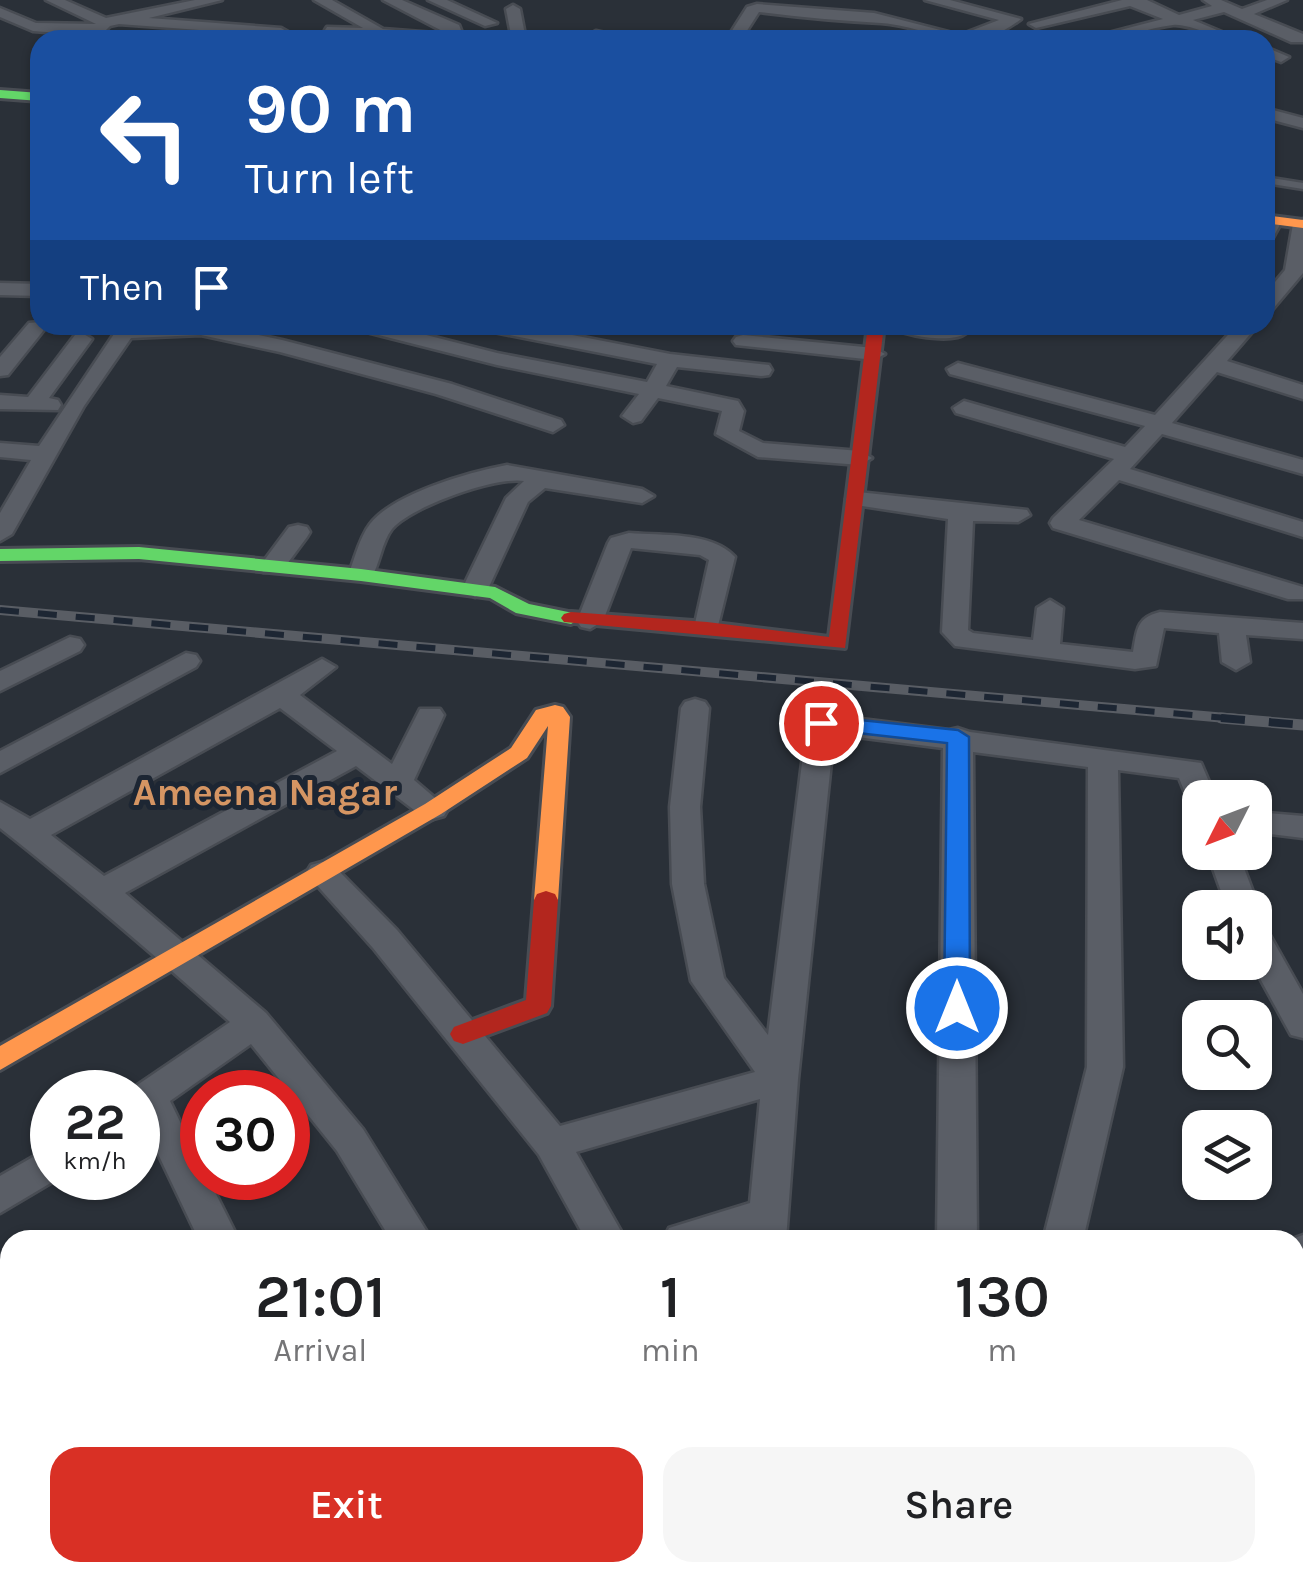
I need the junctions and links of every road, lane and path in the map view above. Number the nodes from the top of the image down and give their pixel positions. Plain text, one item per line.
1 (53, 0) edge
2 (139, 0) edge
3 (213, 0) edge
4 (390, 0) edge
5 (839, 0) edge
6 (932, 0) edge
7 (438, 1) edge
8 (1135, 1) edge
9 (316, 2) edge
10 (1278, 5) edge
11 (1225, 7) edge
12 (513, 9) dead end
13 (412, 10) junction
14 (872, 10) edge
15 (163, 11) junction
16 (0, 12) edge
17 (1014, 18) junction
18 (1181, 20) junction
19 (365, 22) junction
20 (490, 24) dead end
21 (1036, 24) junction
22 (101, 28) edge
23 (1271, 28) junction
24 (222, 30) edge
25 (374, 30) edge
26 (456, 30) edge
27 (517, 30) edge
28 (740, 30) edge
29 (931, 30) edge
30 (985, 30) edge
31 (1061, 30) edge
32 (1142, 30) edge
33 (1206, 30) edge
34 (1263, 30) edge
35 (1303, 38) edge
36 (30, 89) edge
37 (0, 91) edge
38 (30, 96) edge
39 (1303, 98) edge
40 (1275, 112) edge
41 (1275, 115) edge
42 (1303, 123) edge
43 (1275, 182) edge
44 (1303, 186) edge
45 (1275, 218) edge
46 (1303, 221) edge
47 (0, 289) edge
48 (30, 290) edge
49 (1275, 294) edge
50 (30, 333) edge
51 (124, 335) edge
52 (229, 335) edge
53 (401, 335) edge
54 (583, 335) edge
55 (875, 335) edge
56 (1239, 335) edge
57 (82, 339) dead end
58 (743, 341) dead end
59 (874, 354) junction
60 (670, 360) junction
61 (1214, 364) junction
62 (958, 369) dead end
63 (0, 370) edge
64 (761, 370) dead end
65 (652, 390) junction
66 (1303, 392) edge
67 (33, 405) junction
68 (3, 406) edge
69 (73, 406) junction
70 (964, 408) dead end
71 (633, 416) dead end
72 (1159, 424) junction
73 (553, 425) dead end
74 (0, 450) edge
75 (48, 454) junction
76 (860, 458) junction
77 (1122, 464) junction
78 (1303, 468) edge
79 (540, 480) junction
80 (0, 487) edge
81 (26, 488) junction
82 (642, 496) dead end
83 (858, 499) junction
84 (962, 513) junction
85 (1018, 515) dead end
86 (1, 530) edge
87 (1303, 530) edge
88 (298, 532) dead end
89 (0, 555) edge
90 (272, 567) junction
91 (361, 575) junction
92 (475, 588) junction
93 (1298, 593) dead end
94 (1050, 608) dead end
95 (590, 621) junction
96 (1232, 625) junction
97 (707, 628) junction
98 (1303, 632) edge
99 (70, 645) dead end
100 (1046, 650) junction
101 (186, 661) dead end
102 (1236, 662) dead end
103 (322, 667) dead end
104 (0, 682) edge
105 (282, 694) junction
106 (695, 708) dead end
107 (430, 714) dead end
108 (958, 737) junction
109 (358, 752) junction
110 (1102, 757) junction
111 (0, 763) edge
112 (1195, 780) edge
113 (398, 783) junction
114 (433, 808) junction
115 (0, 812) edge
116 (1272, 824) edge
117 (1303, 827) edge
118 (26, 835) junction
119 (322, 874) junction
120 (102, 890) junction
121 (176, 955) junction
122 (1272, 969) edge
123 (254, 1023) junction
124 (1303, 1025) edge
125 (463, 1034) junction
126 (0, 1059) edge
127 (780, 1079) junction
128 (160, 1088) edge
129 (160, 1131) edge
130 (552, 1144) junction
131 (30, 1177) edge
132 (0, 1197) edge
133 (768, 1227) edge
134 (214, 1230) edge
135 (406, 1230) edge
136 (600, 1230) edge
137 (957, 1230) edge
138 (1065, 1230) edge

1 - 22 street
2 - 15 street
3 - 15 street
4 - 13 street
5 - 14 street
6 - 17 street
7 - 13 street
7 - 20 street
8 - 18 street
8 - 21 street
9 - 19 street
10 - 11 street
11 - 18 street
11 - 23 street
12 - 27 street
13 - 19 street
13 - 26 street
14 - 28 street
14 - 29 street
15 - 22 street
16 - 22 street
17 - 21 street
17 - 30 street
18 - 32 street
18 - 33 street
19 - 25 street
21 - 31 street
22 - 24 street
23 - 34 street
23 - 35 street
36 - 37 main road
37 - 38 main road
39 - 40 street
41 - 42 street
43 - 44 lane
45 - 46 main road
46 - 49 street
47 - 48 street
50 - 63 street
51 - 69 street
52 - 73 street
53 - 65 street
54 - 60 street
55 - 59 main road
56 - 61 street
57 - 67 street
58 - 59 street
59 - 76 main road
60 - 64 street
60 - 65 street
61 - 66 street
61 - 72 street
62 - 72 street
65 - 71 street
65 - 76 street
67 - 68 street
67 - 69 street
69 - 75 street
70 - 77 street
72 - 77 street
72 - 78 street
74 - 75 street
75 - 81 street
76 - 83 main road
77 - 87 street
77 - 93 street
79 - 82 street
79 - 91 street
79 - 92 street
80 - 81 street
81 - 86 street
83 - 84 street
83 - 97 main road
84 - 85 street
84 - 100 street
88 - 90 street
89 - 90 main road
90 - 91 main road
91 - 92 main road
92 - 95 main road
94 - 100 street
95 - 97 main road
95 - 97 street
96 - 98 street
96 - 100 street
96 - 102 street
99 - 104 street
101 - 111 street
103 - 105 street
105 - 109 street
105 - 118 street
106 - 127 street
107 - 113 street
108 - 110 street
108 - 127 street
108 - 137 street
109 - 113 street
109 - 120 street
110 - 112 street
110 - 138 street
113 - 114 street
114 - 119 main road
114 - 125 main road
115 - 118 street
116 - 117 street
118 - 120 street
119 - 121 main road
119 - 125 street
120 - 121 street
121 - 123 street
121 - 126 main road
122 - 124 street
123 - 128 street
123 - 135 street
125 - 130 street
127 - 130 street
127 - 133 street
129 - 134 street
130 - 136 street
131 - 132 street

